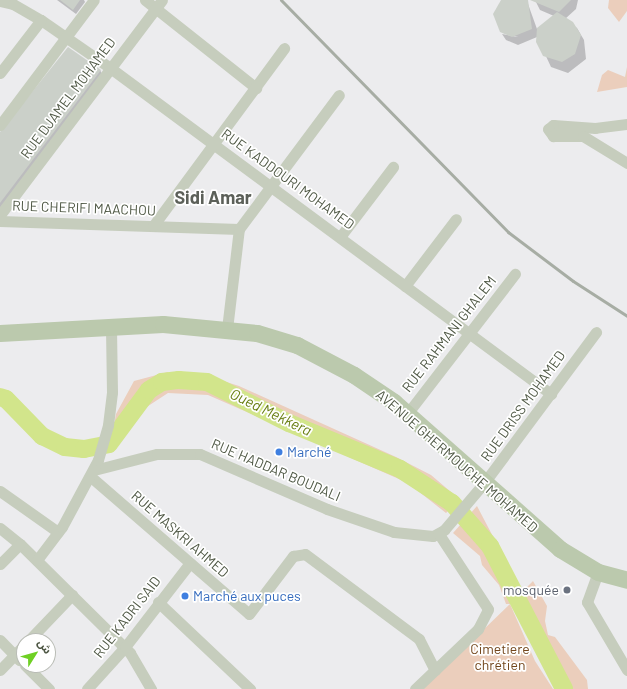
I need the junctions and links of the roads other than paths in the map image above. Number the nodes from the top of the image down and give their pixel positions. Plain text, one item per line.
1 (94, 0) edge
2 (145, 0) edge
3 (162, 0) edge
4 (0, 1) edge
5 (154, 10) junction
6 (41, 20) junction
7 (66, 37) junction
8 (284, 48) dead end
9 (109, 67) junction
10 (0, 73) edge
11 (256, 88) junction
12 (339, 95) dead end
13 (627, 124) edge
14 (0, 125) edge
15 (215, 145) junction
16 (627, 163) edge
17 (393, 167) dead end
18 (270, 186) junction
19 (0, 214) edge
20 (456, 219) dead end
21 (0, 220) edge
22 (154, 226) junction
23 (239, 229) junction
24 (340, 237) junction
25 (515, 274) dead end
26 (405, 286) junction
27 (111, 326) junction
28 (227, 329) junction
29 (596, 332) dead end
30 (0, 333) edge
31 (470, 333) junction
32 (551, 394) junction
33 (407, 414) junction
34 (94, 469) junction
35 (0, 490) edge
36 (478, 490) junction
37 (0, 528) edge
38 (58, 532) junction
39 (442, 532) junction
40 (20, 544) junction
41 (37, 560) junction
42 (190, 563) junction
43 (0, 564) edge
44 (598, 572) junction
45 (627, 580) edge
46 (72, 595) junction
47 (158, 602) junction
48 (36, 633) edge
49 (0, 640) edge
50 (125, 648) junction
51 (14, 655) joint
52 (0, 670) edge
53 (435, 670) junction
54 (627, 670) edge
55 (32, 673) edge
56 (49, 689) edge
57 (87, 689) edge
58 (151, 689) edge
59 (250, 689) edge
60 (415, 689) edge

1 - 7 street
2 - 5 street
3 - 5 street, RUE DJAMEL MOHAMED
4 - 6 street, RUE KADDOURI MOHAMED
5 - 9 street, RUE DJAMEL MOHAMED
5 - 11 street
6 - 7 street, RUE KADDOURI MOHAMED
6 - 10 street
7 - 9 street, RUE KADDOURI MOHAMED
7 - 14 street
8 - 11 street
9 - 15 street, RUE KADDOURI MOHAMED
9 - 19 street, RUE DJAMEL MOHAMED
11 - 15 street
12 - 18 street
13 - 16 street
15 - 18 street, RUE KADDOURI MOHAMED
15 - 22 street
17 - 24 street
18 - 23 street
18 - 24 street, RUE KADDOURI MOHAMED
20 - 26 street
21 - 22 street, RUE CHERIFI MAACHOU
22 - 23 street, RUE CHERIFI MAACHOU
23 - 28 street
24 - 26 street, RUE KADDOURI MOHAMED
25 - 31 street, RUE RAHMANI GHALEM
26 - 31 street, RUE KADDOURI MOHAMED
27 - 28 main road, AVENUE GHERMOUCHE MOHAMED
27 - 30 main road, AVENUE GHERMOUCHE MOHAMED
27 - 34 street
28 - 33 main road, AVENUE GHERMOUCHE MOHAMED
29 - 32 street, RUE DRISS MOHAMED
31 - 32 street, RUE KADDOURI MOHAMED
31 - 33 street, RUE RAHMANI GHALEM
32 - 36 street, RUE DRISS MOHAMED
33 - 36 main road, AVENUE GHERMOUCHE MOHAMED
34 - 38 street
34 - 39 street, RUE HADDAR BOUDALI
34 - 42 street, RUE MASKRI AHMED
35 - 38 street
36 - 39 street, RUE DRISS MOHAMED
36 - 44 main road, AVENUE GHERMOUCHE MOHAMED
37 - 40 street
38 - 41 street
39 - 53 street
40 - 41 street
40 - 43 street
41 - 46 street
42 - 47 street, RUE KADRI SAID
42 - 53 street, RUE MASKRI AHMED
44 - 45 main road, AVENUE GHERMOUCHE MOHAMED
44 - 54 street
46 - 48 street
46 - 50 street
47 - 50 street, RUE KADRI SAID
47 - 59 street
49 - 51 street
50 - 57 street, RUE KADRI SAID
50 - 58 street
51 - 52 street
53 - 60 street
55 - 56 street

